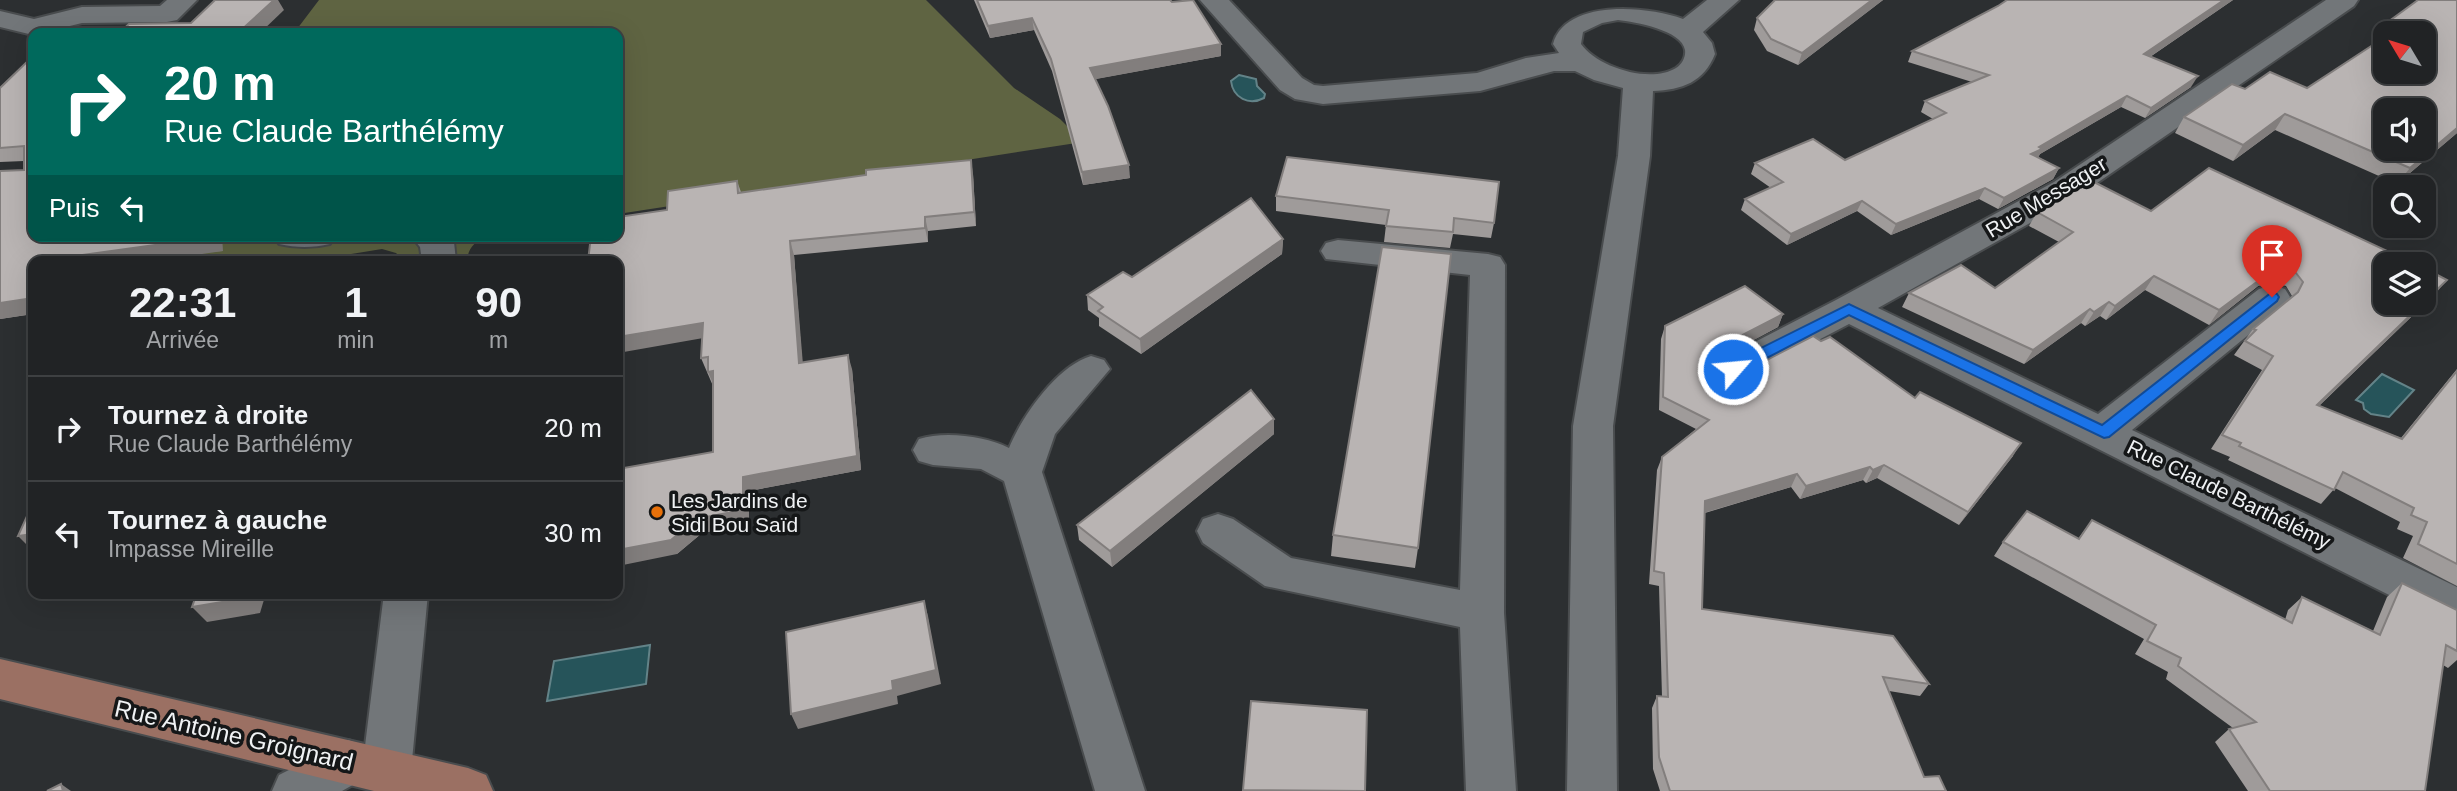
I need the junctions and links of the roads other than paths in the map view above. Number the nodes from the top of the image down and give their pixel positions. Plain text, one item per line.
1 (183, 0) edge
2 (1214, 0) edge
3 (1725, 0) edge
4 (2344, 0) edge
5 (1655, 8) edge
6 (0, 19) edge
7 (1687, 33) junction
8 (1580, 62) junction
9 (1638, 82) junction
10 (1338, 251) dead end
11 (2272, 297) dead end
12 (1849, 309) junction
13 (1091, 369) dead end
14 (1733, 369) edge
15 (2104, 432) junction
16 (933, 450) dead end
17 (1021, 472) junction
18 (1218, 531) dead end
19 (405, 599) edge
20 (2457, 608) edge
21 (1482, 613) junction
22 (0, 679) edge
23 (367, 766) junction
24 (296, 791) edge
25 (468, 791) edge
26 (1120, 791) edge
27 (1491, 791) edge
28 (1592, 791) edge

1 - 6 street
2 - 8 street
3 - 7 street
4 - 12 street, Rue Messager
5 - 7 street
5 - 8 street
7 - 9 street
8 - 9 street
9 - 28 street
10 - 21 street
11 - 15 street
12 - 14 street, Rue Messager
12 - 15 street, Rue Claude Barthélémy
13 - 17 street
15 - 20 street, Rue Claude Barthélémy
16 - 17 street
17 - 26 street
18 - 21 street
19 - 23 street
21 - 27 street
22 - 23 main road, Rue Antoine Groignard
23 - 24 street
23 - 25 main road, Rue Antoine Groignard

